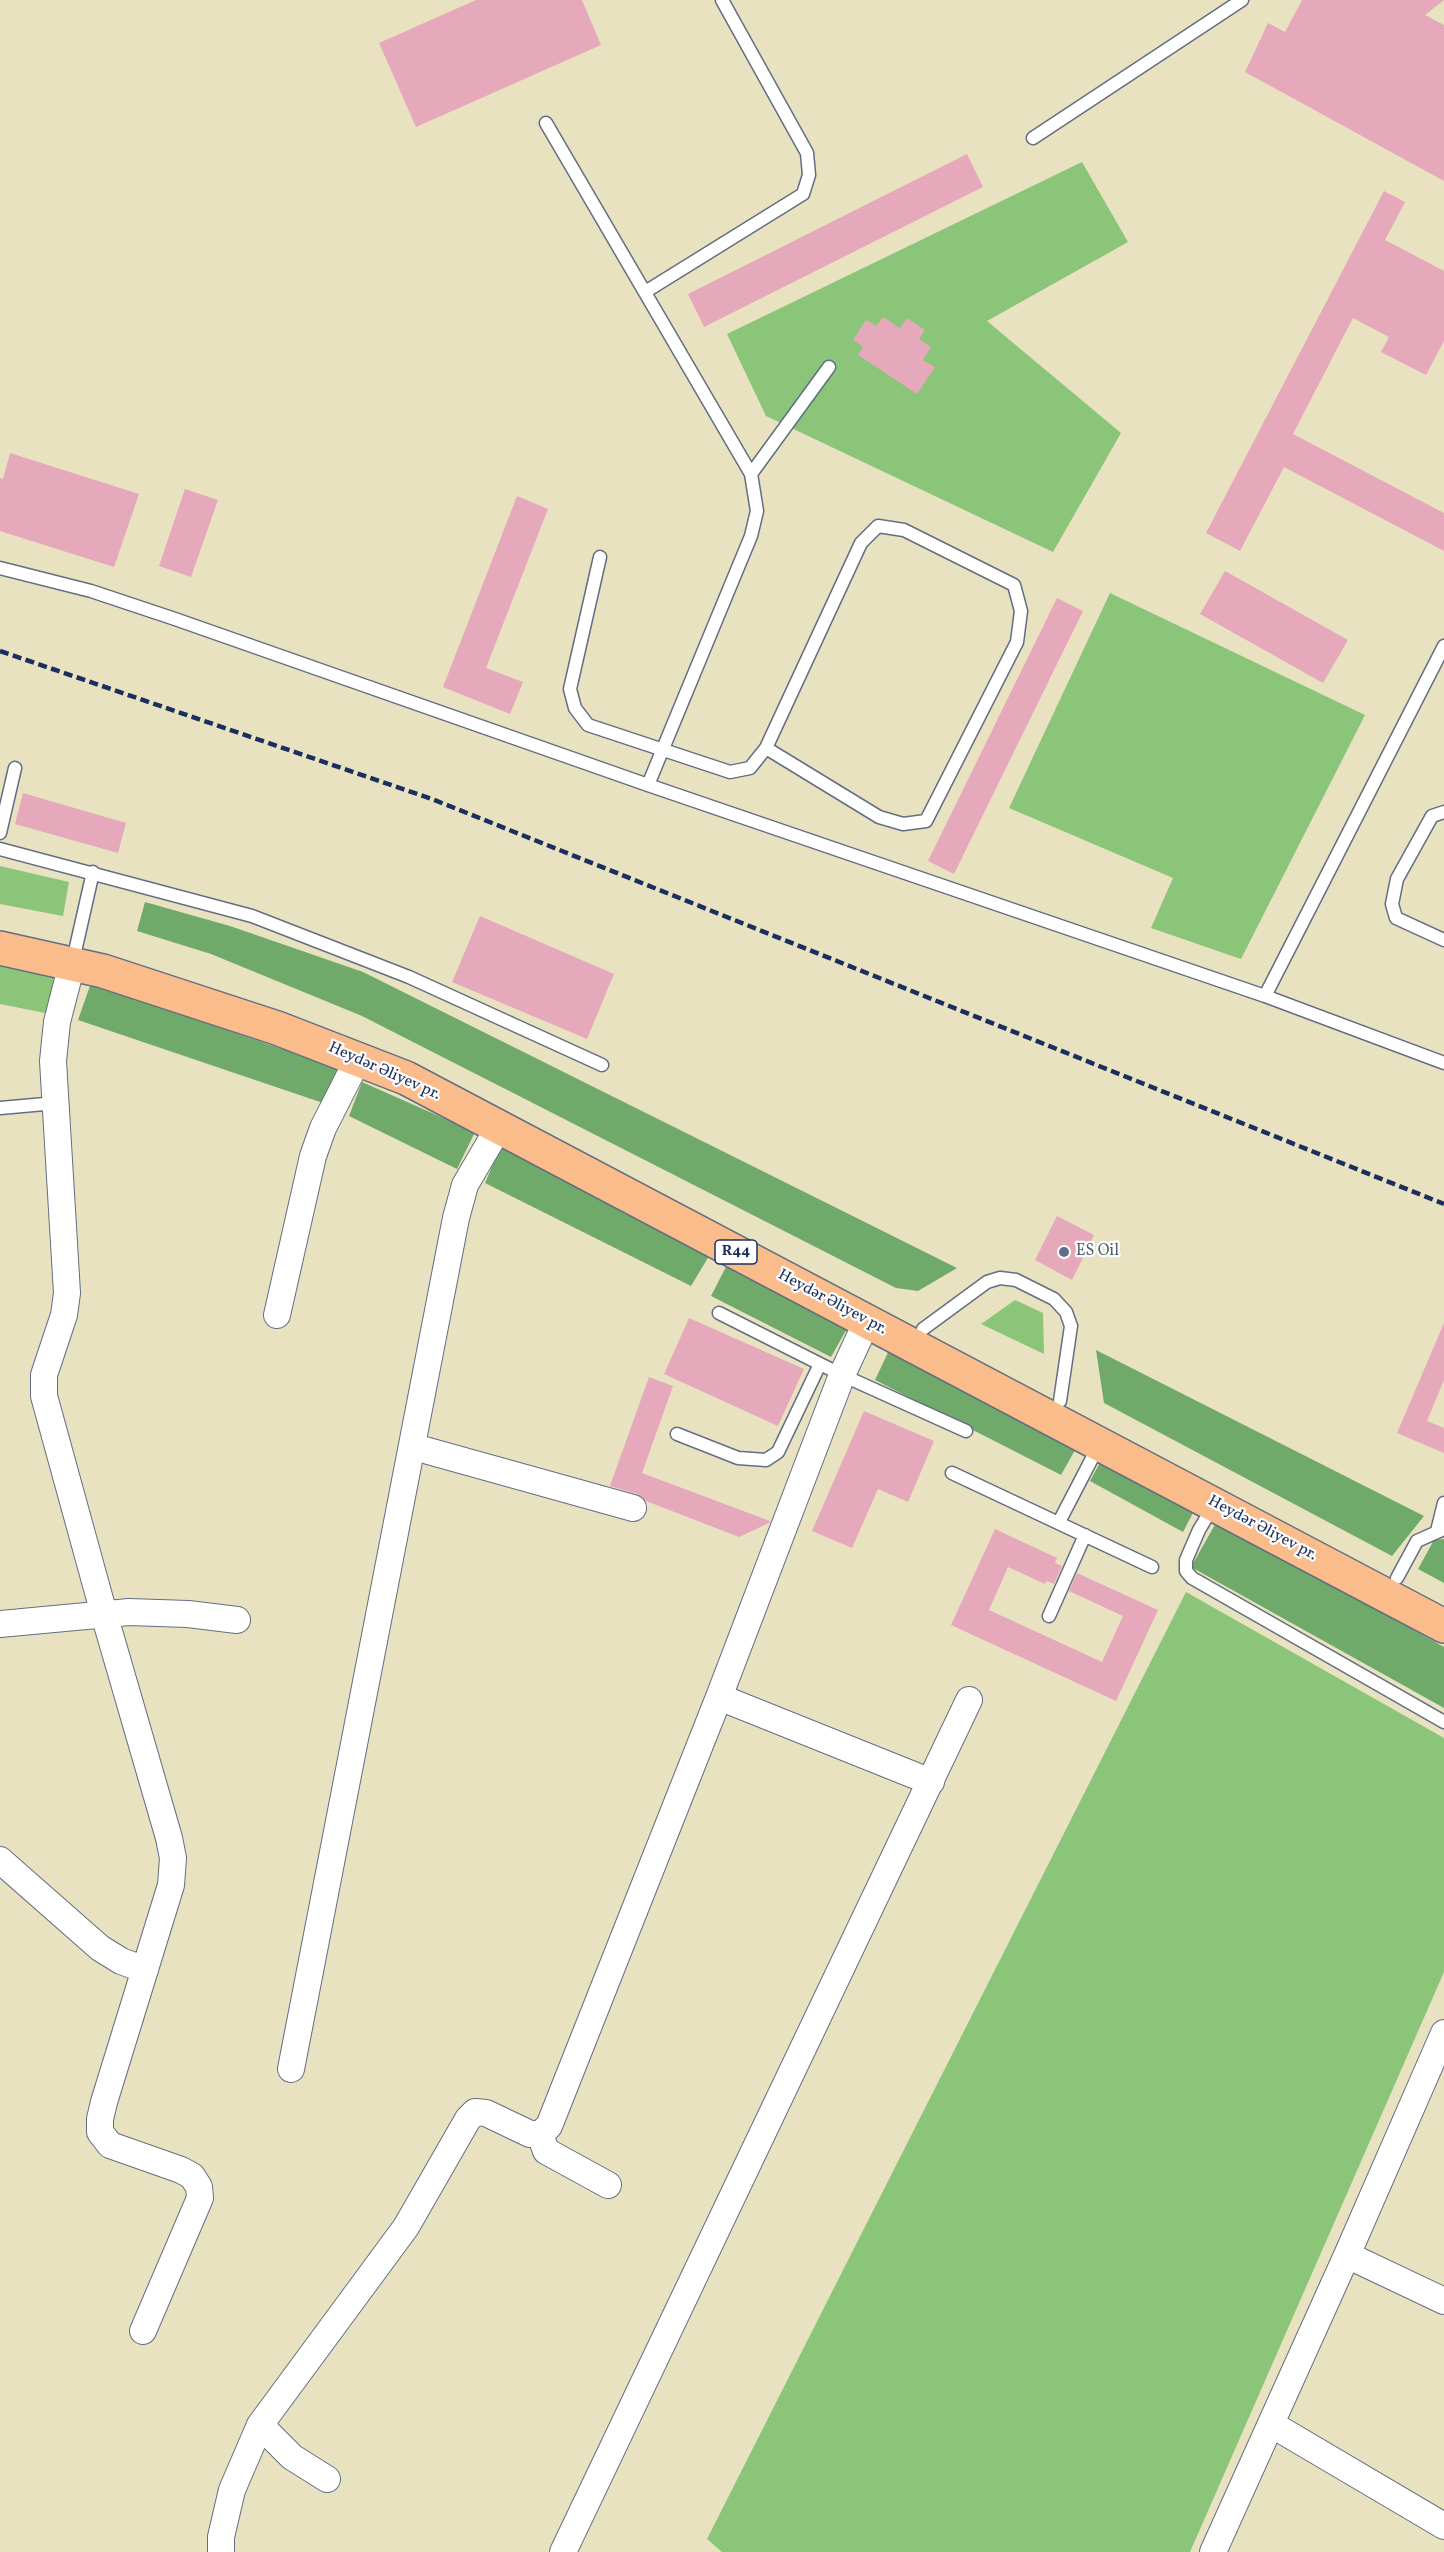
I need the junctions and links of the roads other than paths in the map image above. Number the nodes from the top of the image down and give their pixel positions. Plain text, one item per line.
1 (722, 0) edge
2 (1242, 0) edge
3 (546, 123) dead end
4 (1033, 138) dead end
5 (645, 292) junction
6 (829, 367) dead end
7 (751, 474) junction
8 (600, 557) dead end
9 (0, 568) edge
10 (1444, 646) edge
11 (766, 748) junction
12 (663, 749) junction
13 (15, 768) dead end
14 (648, 785) junction
15 (1444, 812) edge
16 (0, 833) edge
17 (0, 849) edge
18 (93, 872) junction
19 (0, 929) edge
20 (1444, 940) edge
21 (0, 948) edge
22 (74, 955) junction
23 (1264, 996) junction
24 (358, 1059) junction
25 (1444, 1063) edge
26 (602, 1065) dead end
27 (56, 1103) junction
28 (0, 1108) edge
29 (499, 1127) junction
30 (719, 1313) dead end
31 (277, 1315) dead end
32 (867, 1321) junction
33 (923, 1329) junction
34 (831, 1369) junction
35 (1060, 1401) junction
36 (966, 1431) dead end
37 (677, 1434) dead end
38 (1100, 1444) junction
39 (414, 1447) junction
40 (952, 1473) dead end
41 (1444, 1503) edge
42 (1214, 1504) junction
43 (633, 1508) dead end
44 (1059, 1522) junction
45 (1440, 1530) edge
46 (1085, 1535) junction
47 (1152, 1567) dead end
48 (1397, 1578) junction
49 (1444, 1603) edge
50 (104, 1614) junction
51 (1049, 1616) dead end
52 (237, 1620) dead end
53 (0, 1624) edge
54 (1444, 1626) edge
55 (719, 1697) junction
56 (969, 1700) dead end
57 (1444, 1722) edge
58 (931, 1782) junction
59 (0, 1860) edge
60 (145, 1970) junction
61 (1443, 2037) edge
62 (291, 2069) dead end
63 (540, 2134) junction
64 (608, 2185) dead end
65 (1347, 2255) junction
66 (1444, 2301) edge
67 (144, 2331) dead end
68 (1271, 2424) junction
69 (260, 2425) junction
70 (327, 2479) dead end
71 (1444, 2526) edge
72 (221, 2552) edge
73 (563, 2552) edge
74 (1213, 2552) edge

1 - 5 lane
2 - 4 lane
3 - 5 lane
5 - 7 lane
6 - 7 lane
7 - 12 lane
8 - 12 lane
9 - 14 lane
10 - 23 lane
11 - 11 lane
11 - 12 lane
12 - 14 lane
13 - 16 lane
14 - 23 lane
15 - 20 lane
17 - 18 lane
18 - 22 lane
18 - 26 lane
19 - 22 main road, Heydər Əliyev pr. / R44
21 - 22 main road, Heydər Əliyev pr. / R44
22 - 24 main road, Heydər Əliyev pr. / R44
22 - 27 street
22 - 33 main road, Heydər Əliyev pr. / R44
23 - 25 lane
24 - 29 main road, Heydər Əliyev pr. / R44
24 - 31 street
27 - 28 lane
27 - 50 street
29 - 32 main road, Heydər Əliyev pr. / R44
29 - 39 street
30 - 34 lane
32 - 34 street
32 - 38 main road, Heydər Əliyev pr. / R44
33 - 35 main road, Heydər Əliyev pr. / R44
33 - 35 lane
34 - 36 lane
34 - 37 lane
34 - 55 street
35 - 48 main road, Heydər Əliyev pr. / R44
38 - 42 main road, Heydər Əliyev pr. / R44
38 - 44 lane
39 - 43 street
39 - 62 street
40 - 44 lane
41 - 45 lane
42 - 54 main road, Heydər Əliyev pr. / R44
42 - 57 lane
44 - 46 lane
45 - 48 lane
46 - 47 lane
46 - 51 lane
48 - 49 main road, Heydər Əliyev pr. / R44
50 - 52 street
50 - 53 street
50 - 60 street
55 - 58 street
55 - 63 street
56 - 58 street
58 - 73 street
59 - 60 street
60 - 67 street
61 - 65 street
63 - 64 street
63 - 69 street
65 - 66 street
65 - 68 street
68 - 71 street
68 - 74 street
69 - 70 street
69 - 72 street

